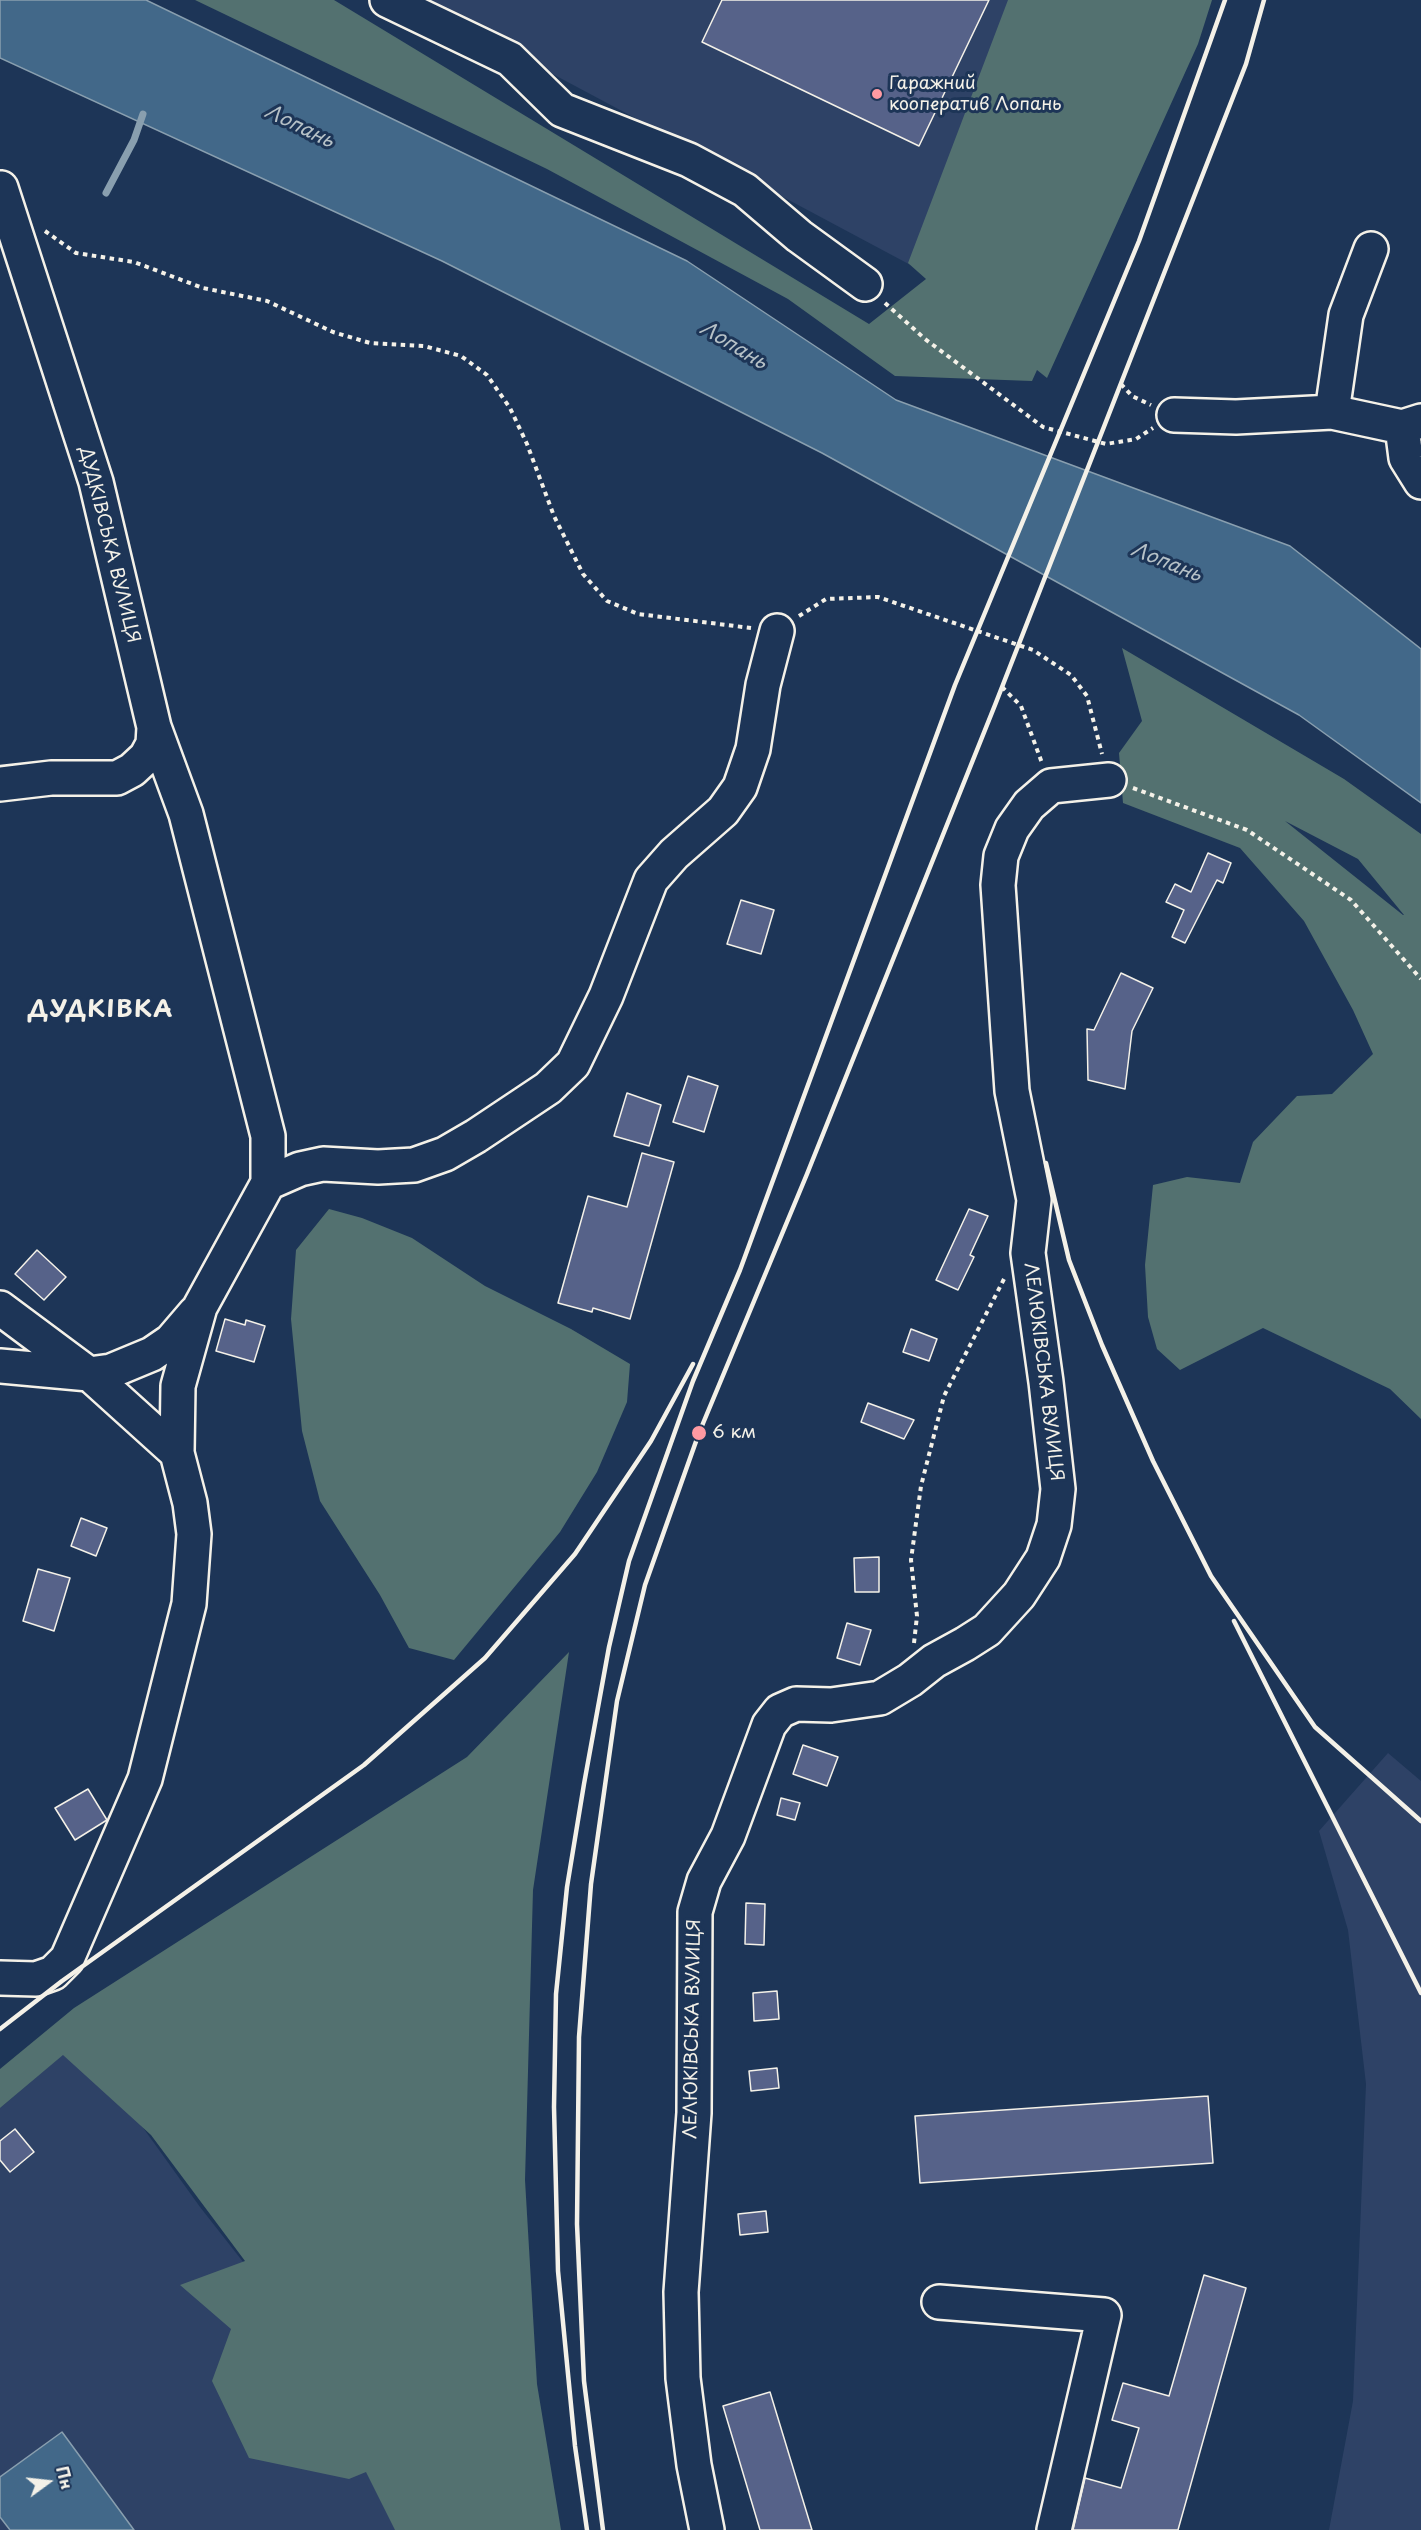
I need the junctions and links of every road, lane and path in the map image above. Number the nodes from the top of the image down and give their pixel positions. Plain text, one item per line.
1 (387, 0) edge
2 (1, 188) edge
3 (39, 228) dead end
4 (1371, 249) dead end
5 (865, 284) joint
6 (1120, 384) dead end
7 (1132, 396) dead end
8 (1332, 412) junction
9 (1174, 415) joint
10 (1411, 424) edge
11 (1421, 482) edge
12 (777, 631) junction
13 (1002, 687) dead end
14 (154, 727) junction
15 (1109, 780) junction
16 (0, 783) edge
17 (1051, 786) junction
18 (1421, 979) edge
19 (268, 1183) junction
20 (1028, 1253) junction
21 (200, 1307) junction
22 (0, 1308) edge
23 (0, 1366) edge
24 (89, 1374) junction
25 (177, 1453) junction
26 (910, 1680) junction
27 (0, 1978) edge
28 (939, 2302) dead end
29 (707, 2530) edge
30 (1054, 2530) edge

1 - 5 street
2 - 14 street, ДУДКІВСЬКА ВУЛИЦЯ
3 - 12 path
4 - 8 street
5 - 9 path
6 - 7 path
8 - 9 street
8 - 10 street
10 - 11 street
12 - 15 path
12 - 19 street
13 - 17 path
14 - 16 street, ДУДКІВСЬКА ВУЛИЦЯ
14 - 19 street
15 - 17 street
15 - 18 path
17 - 20 street, ЛЕЛЮКІВСЬКА ВУЛИЦЯ
19 - 21 street
20 - 26 path
20 - 26 street, ЛЕЛЮКІВСЬКА ВУЛИЦЯ
21 - 24 street
21 - 25 street
22 - 24 street
23 - 24 street
24 - 25 street
25 - 27 street
26 - 29 street, ЛЕЛЮКІВСЬКА ВУЛИЦЯ
28 - 30 street

